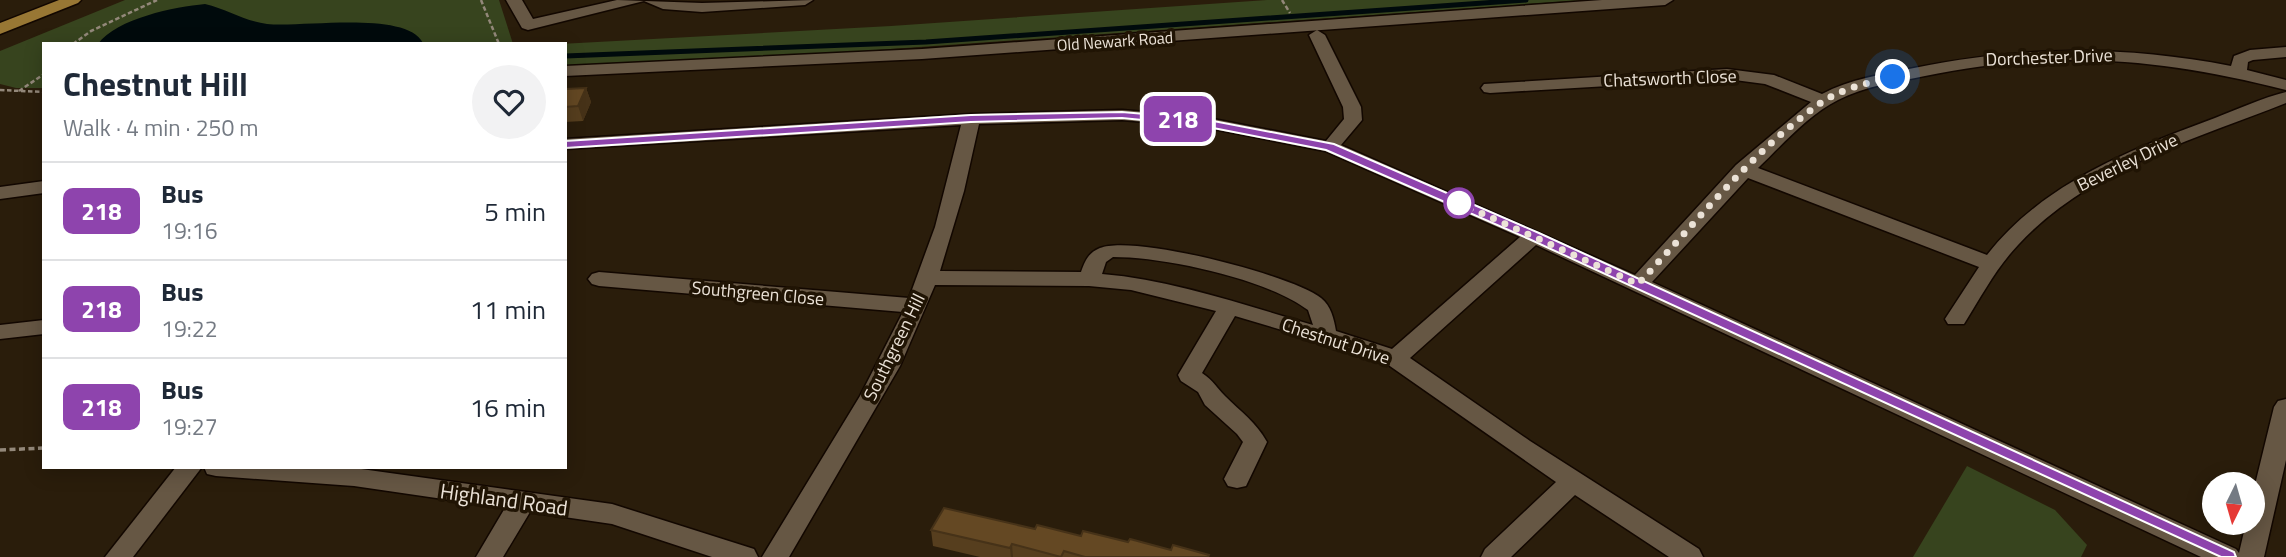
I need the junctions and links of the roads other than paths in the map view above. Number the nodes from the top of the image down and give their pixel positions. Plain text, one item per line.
1 (73, 0) edge
2 (637, 0) edge
3 (651, 0) edge
4 (805, 0) edge
5 (1665, 0) edge
6 (517, 7) edge
7 (0, 29) edge
8 (1317, 35) dead end
9 (2286, 52) edge
10 (567, 71) edge
11 (2238, 72) junction
12 (2286, 85) edge
13 (1490, 88) dead end
14 (2286, 97) edge
15 (1824, 101) junction
16 (971, 119) junction
17 (567, 144) edge
18 (1329, 147) junction
19 (1743, 169) junction
20 (42, 187) edge
21 (0, 193) edge
22 (1534, 236) junction
23 (1991, 264) junction
24 (927, 278) junction
25 (599, 279) dead end
26 (1089, 279) junction
27 (1638, 284) junction
28 (916, 306) junction
29 (1228, 308) junction
30 (1955, 319) dead end
31 (42, 327) edge
32 (0, 332) edge
33 (1326, 336) junction
34 (1395, 359) junction
35 (2286, 407) edge
36 (188, 469) edge
37 (244, 469) edge
38 (1237, 479) dead end
39 (1574, 481) junction
40 (523, 502) junction
41 (118, 557) edge
42 (489, 557) edge
43 (745, 557) edge
44 (775, 557) edge
45 (1494, 557) edge
46 (1690, 557) edge
47 (2227, 557) edge
48 (2251, 557) edge

1 - 7 main road
2 - 6 street
3 - 4 street
5 - 10 street, Old Newark Road
8 - 18 street
9 - 11 street
11 - 12 street, Dorchester Drive
11 - 15 street, Dorchester Drive
13 - 15 street, Chatsworth Close
14 - 23 street, Beverley Drive
15 - 19 street, Dorchester Drive
16 - 17 street
16 - 18 street
16 - 24 street, Southgreen Hill
18 - 22 street
19 - 23 street
19 - 27 street, Dorchester Drive
20 - 21 street
22 - 27 street
22 - 34 street
23 - 30 street, Beverley Drive
24 - 26 street, Chestnut Drive
24 - 28 street, Southgreen Hill
25 - 28 street, Southgreen Close
26 - 29 street, Chestnut Drive
26 - 33 street
27 - 47 street
28 - 44 street, Southgreen Hill
29 - 33 street, Chestnut Drive
29 - 38 street
31 - 32 street
33 - 34 street, Chestnut Drive
34 - 39 street, Chestnut Drive
35 - 48 street
36 - 41 street
37 - 40 street, Highland Road
39 - 45 street
39 - 46 street, Chestnut Drive
40 - 42 street
40 - 43 street, Highland Road

